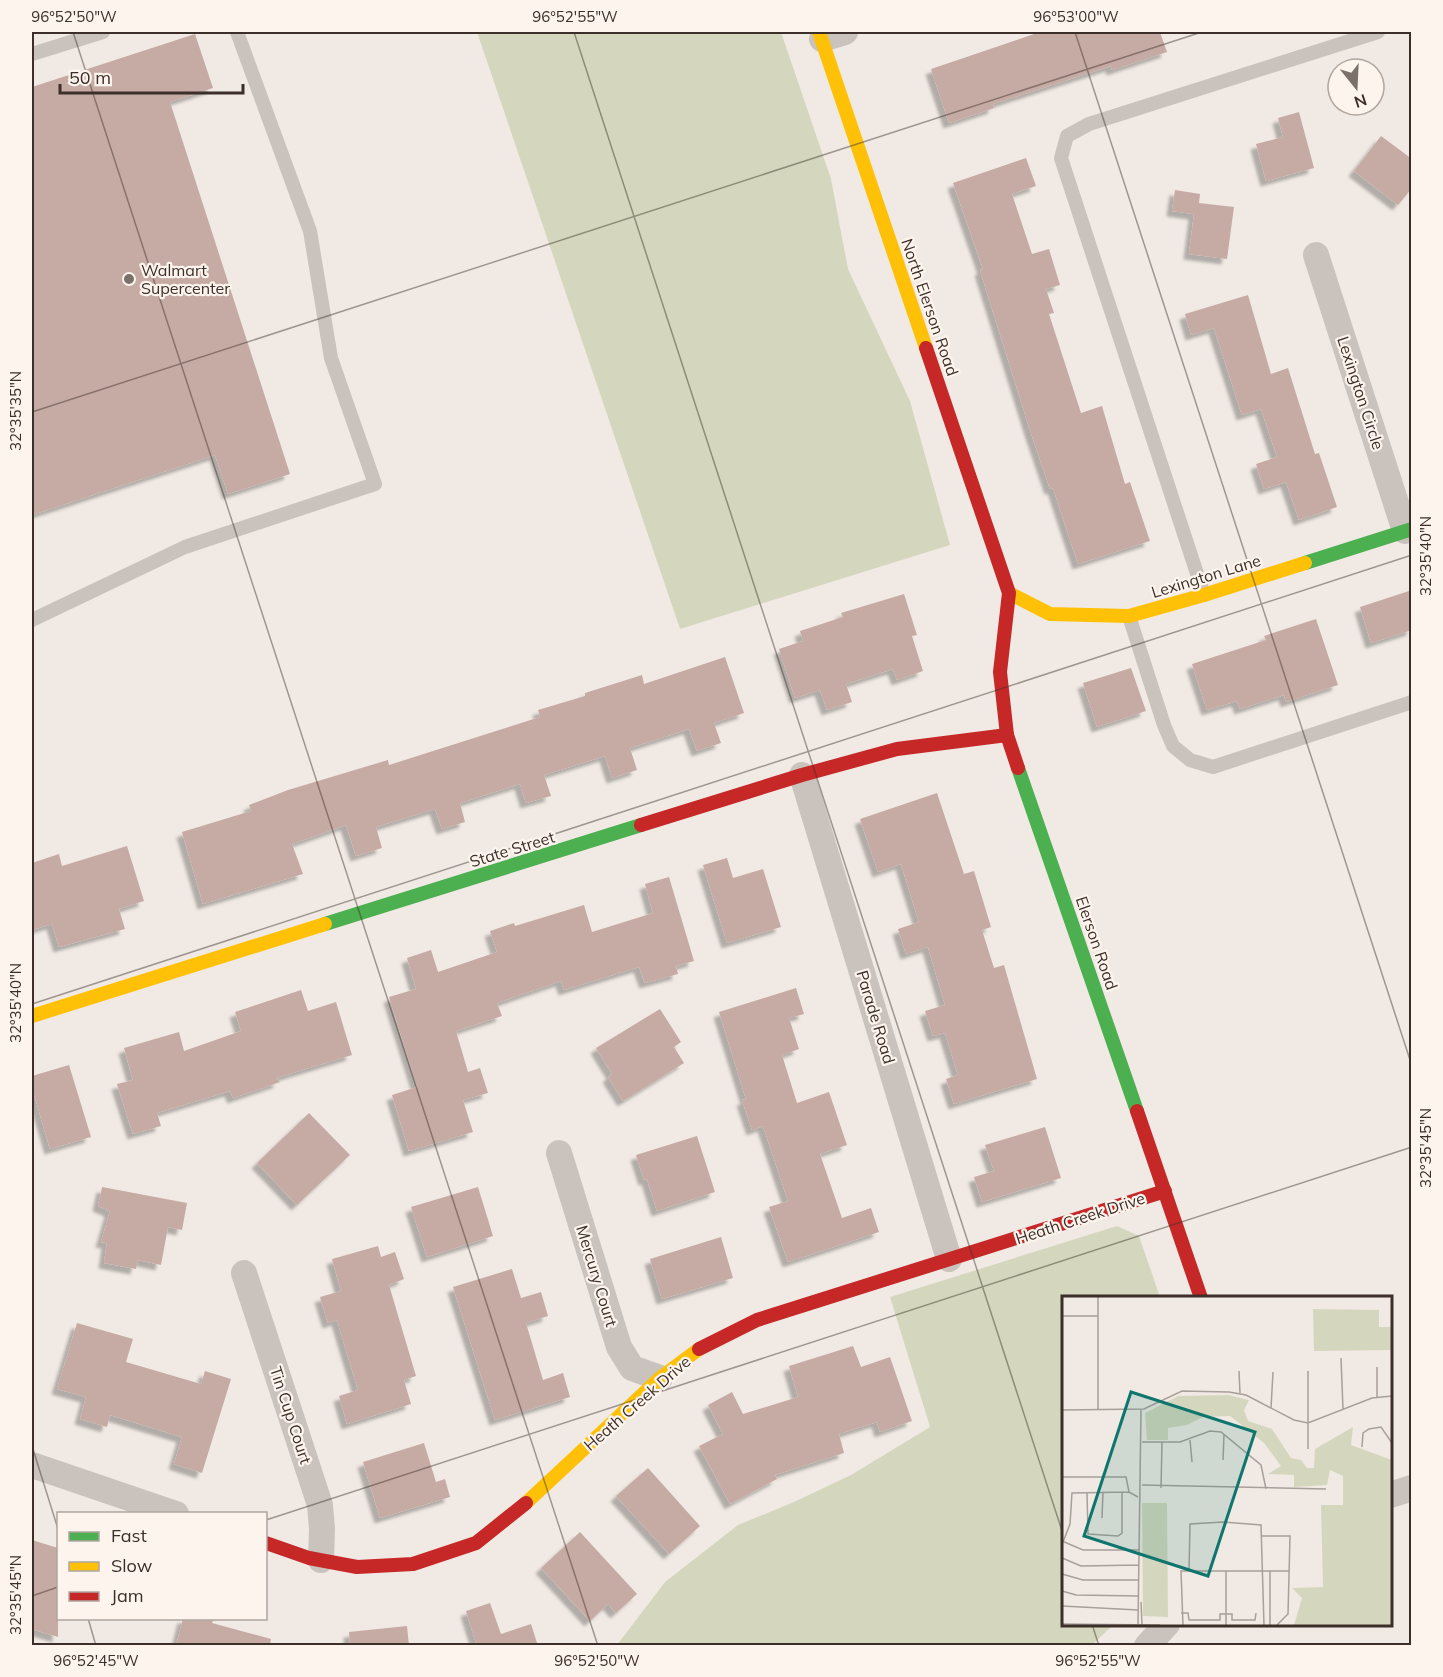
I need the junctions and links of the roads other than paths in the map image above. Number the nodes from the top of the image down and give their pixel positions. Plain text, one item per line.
1 (103, 32) edge
2 (237, 32) edge
3 (1378, 32) edge
4 (829, 34) edge
5 (32, 54) edge
6 (1316, 255) dead end
7 (1408, 530) edge
8 (1010, 593) junction
9 (1204, 595) junction
10 (1129, 616) junction
11 (32, 620) edge
12 (1412, 702) edge
13 (1008, 735) junction
14 (802, 775) junction
15 (32, 1016) edge
16 (559, 1154) dead end
17 (1165, 1191) junction
18 (949, 1259) junction
19 (244, 1273) dead end
20 (1201, 1296) edge
21 (660, 1378) junction
22 (32, 1465) edge
23 (1412, 1488) edge
24 (1392, 1494) edge
25 (170, 1512) edge
26 (267, 1544) edge
27 (321, 1560) junction
28 (1165, 1626) edge
29 (1147, 1646) edge

1 - 5 lane
2 - 11 lane
3 - 9 lane
4 - 8 street, North Elerson Road
6 - 7 street, Lexington Circle
7 - 9 street, Lexington Lane
8 - 10 street, Lexington Lane
8 - 13 street, Elerson Road
9 - 10 street, Lexington Lane
10 - 12 lane
13 - 14 street, State Street
13 - 17 street, Elerson Road
14 - 15 street, State Street
14 - 18 street, Parade Road
16 - 21 street, Mercury Court
17 - 18 street, Heath Creek Drive
17 - 20 street, Elerson Road
18 - 21 street, Heath Creek Drive
19 - 27 street, Tin Cup Court
21 - 27 street, Heath Creek Drive
22 - 25 street
23 - 24 street
26 - 27 street, Heath Creek Drive
28 - 29 street

